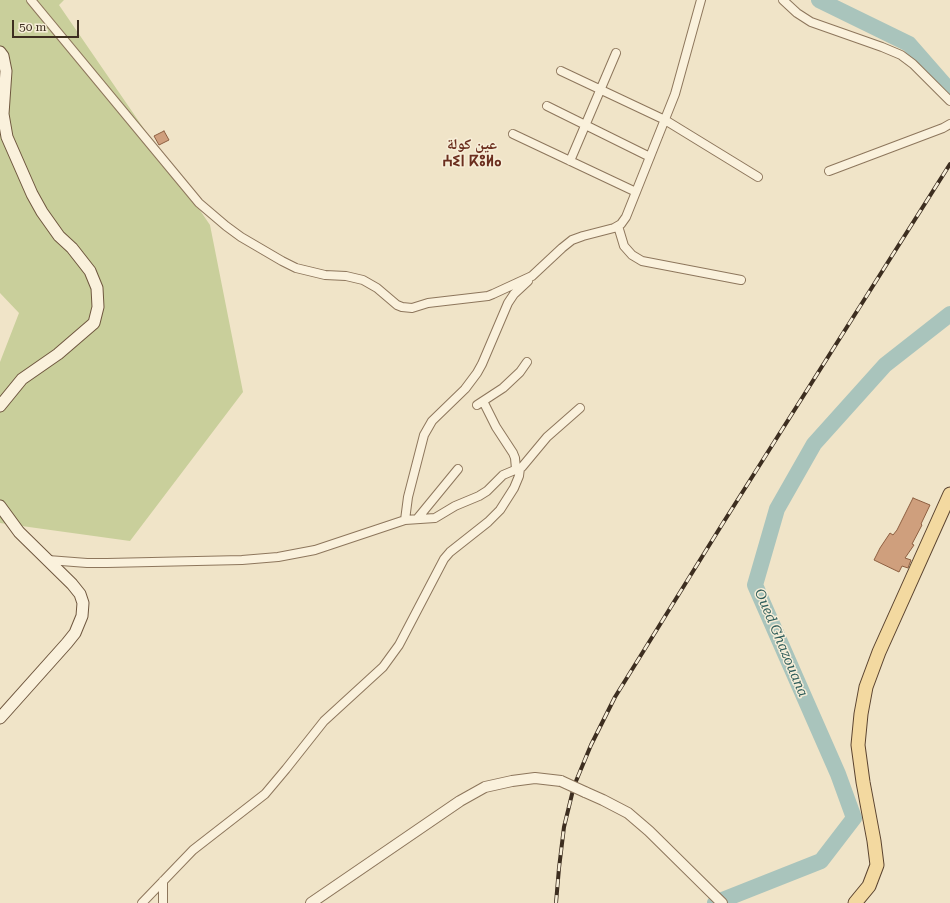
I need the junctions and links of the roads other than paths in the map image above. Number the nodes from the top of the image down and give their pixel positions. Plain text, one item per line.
1 (31, 0) edge
2 (701, 0) edge
3 (783, 0) edge
4 (0, 52) edge
5 (616, 53) dead end
6 (561, 71) dead end
7 (600, 90) junction
8 (950, 101) edge
9 (548, 106) dead end
10 (665, 120) junction
11 (950, 124) edge
12 (585, 125) junction
13 (513, 134) dead end
14 (650, 157) junction
15 (570, 161) junction
16 (829, 171) dead end
17 (758, 177) dead end
18 (636, 192) junction
19 (618, 226) junction
20 (532, 276) junction
21 (741, 280) dead end
22 (527, 362) dead end
23 (0, 406) edge
24 (580, 408) dead end
25 (458, 468) dead end
26 (518, 469) junction
27 (950, 494) edge
28 (0, 506) edge
29 (417, 519) junction
30 (405, 520) junction
31 (48, 560) junction
32 (0, 718) edge
33 (163, 881) junction
34 (142, 903) edge
35 (163, 903) edge
36 (311, 903) edge
37 (722, 903) edge
38 (855, 903) edge

1 - 20 street
2 - 10 street
3 - 8 street
4 - 23 main road
5 - 7 street
6 - 7 street
7 - 10 street
7 - 12 street
9 - 12 street
10 - 14 street
10 - 17 street
11 - 16 street
12 - 14 street
12 - 15 street
13 - 15 street
14 - 18 street
15 - 18 street
18 - 19 street
19 - 20 street
19 - 21 street
20 - 30 street
22 - 26 street
24 - 26 street
25 - 29 street
26 - 29 street
26 - 33 street
27 - 38 main road
28 - 31 main road
29 - 30 street
30 - 31 street
31 - 32 main road
33 - 34 street
33 - 35 street
36 - 37 street, bridge

